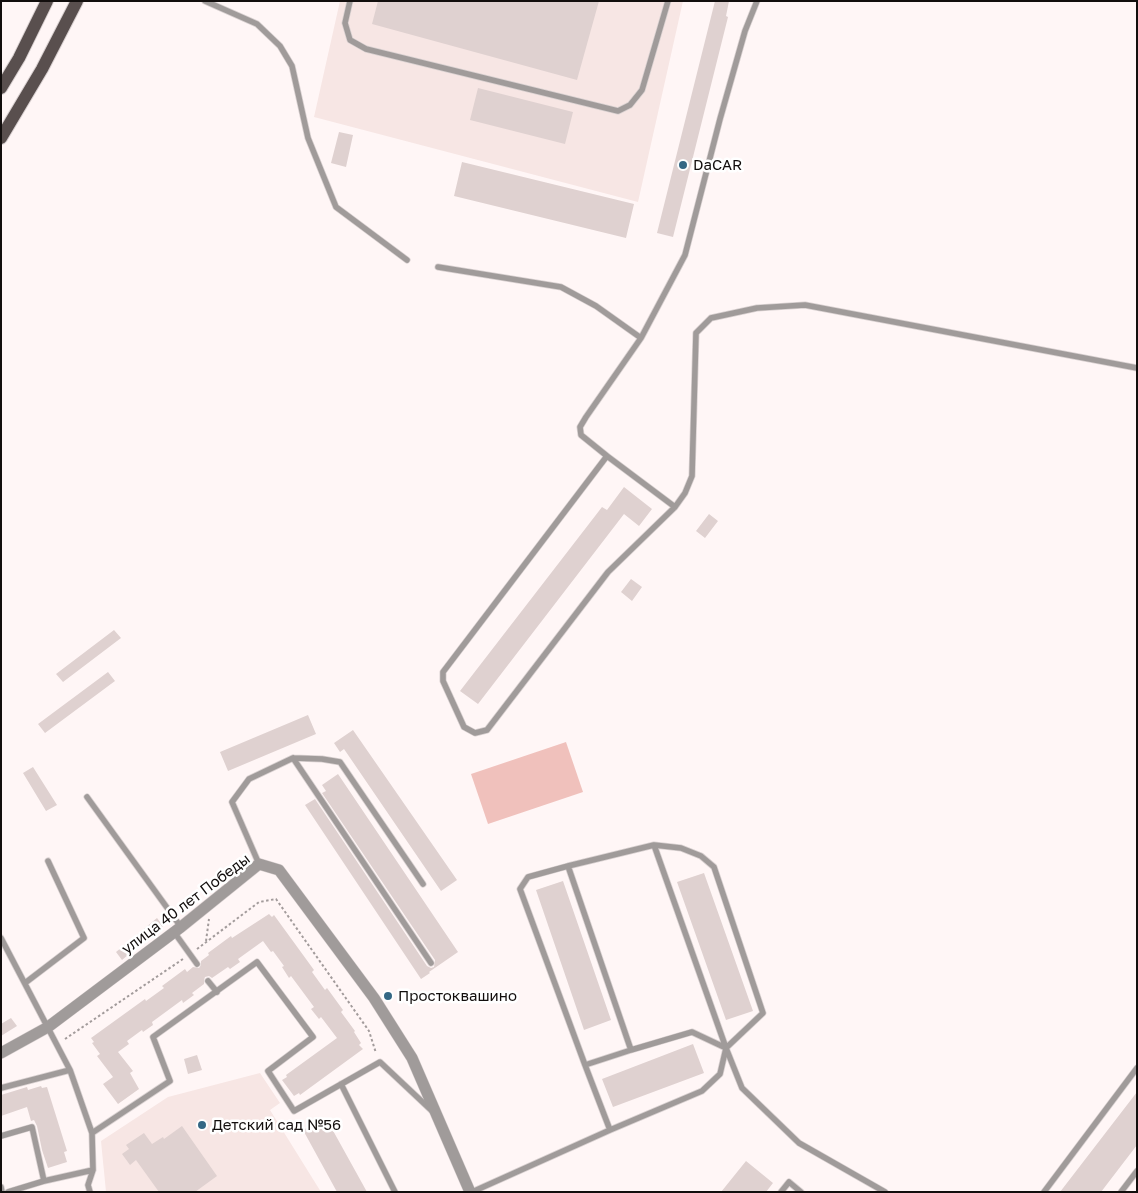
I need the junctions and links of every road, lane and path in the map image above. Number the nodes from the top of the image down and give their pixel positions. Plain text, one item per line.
1 (47, 1) edge
2 (77, 1) edge
3 (206, 1) edge
4 (350, 1) edge
5 (668, 1) edge
6 (757, 1) edge
7 (1, 88) edge
8 (1, 138) edge
9 (407, 260) dead end
10 (438, 267) dead end
11 (641, 338) junction
12 (1137, 368) edge
13 (607, 456) junction
14 (675, 507) junction
15 (293, 758) junction
16 (87, 797) dead end
17 (654, 845) junction
18 (48, 861) dead end
19 (259, 864) junction
20 (568, 866) junction
21 (423, 884) dead end
22 (210, 914) dead end
23 (177, 929) junction
24 (1, 938) edge
25 (206, 941) dead end
26 (431, 963) dead end
27 (197, 964) dead end
28 (208, 981) dead end
29 (25, 983) junction
30 (217, 992) junction
31 (48, 1027) junction
32 (726, 1048) junction
33 (631, 1050) junction
34 (1, 1053) edge
35 (585, 1065) junction
36 (1137, 1068) edge
37 (70, 1070) junction
38 (340, 1084) junction
39 (1, 1088) edge
40 (438, 1116) junction
41 (610, 1130) junction
42 (92, 1133) junction
43 (1, 1136) edge
44 (93, 1170) junction
45 (1137, 1170) edge
46 (44, 1181) junction
47 (1, 1186) edge
48 (2, 1192) edge
49 (8, 1192) edge
50 (90, 1192) edge
51 (395, 1192) edge
52 (471, 1192) edge
53 (781, 1192) edge
54 (801, 1192) edge
55 (885, 1192) edge
56 (1044, 1192) edge
57 (1121, 1192) edge

1 - 7 main road
2 - 8 main road
3 - 9 lane
4 - 5 lane
6 - 11 lane
10 - 11 lane
11 - 13 lane
12 - 14 lane
13 - 14 lane
13 - 14 lane
15 - 19 lane
15 - 21 lane
15 - 26 lane
16 - 23 lane
17 - 20 lane
17 - 32 lane
17 - 32 lane
18 - 29 lane
19 - 23 street, улица 40 лет Победы
19 - 40 street, улица 40 лет Победы
20 - 33 lane
20 - 35 lane
22 - 25 path
23 - 27 lane
23 - 31 street, улица 40 лет Победы
24 - 29 lane
28 - 30 lane
29 - 31 lane
30 - 38 lane
30 - 42 lane
31 - 34 street, улица 40 лет Победы
31 - 37 lane
32 - 33 lane
32 - 41 lane
32 - 55 lane
33 - 35 lane
35 - 41 lane
36 - 56 lane
37 - 39 lane
37 - 42 lane
38 - 40 lane
38 - 51 lane
40 - 52 street, улица 40 лет Победы
41 - 52 lane
42 - 44 lane
43 - 46 lane
44 - 46 lane
44 - 50 lane
45 - 57 lane
46 - 49 lane
47 - 48 lane
53 - 54 lane

